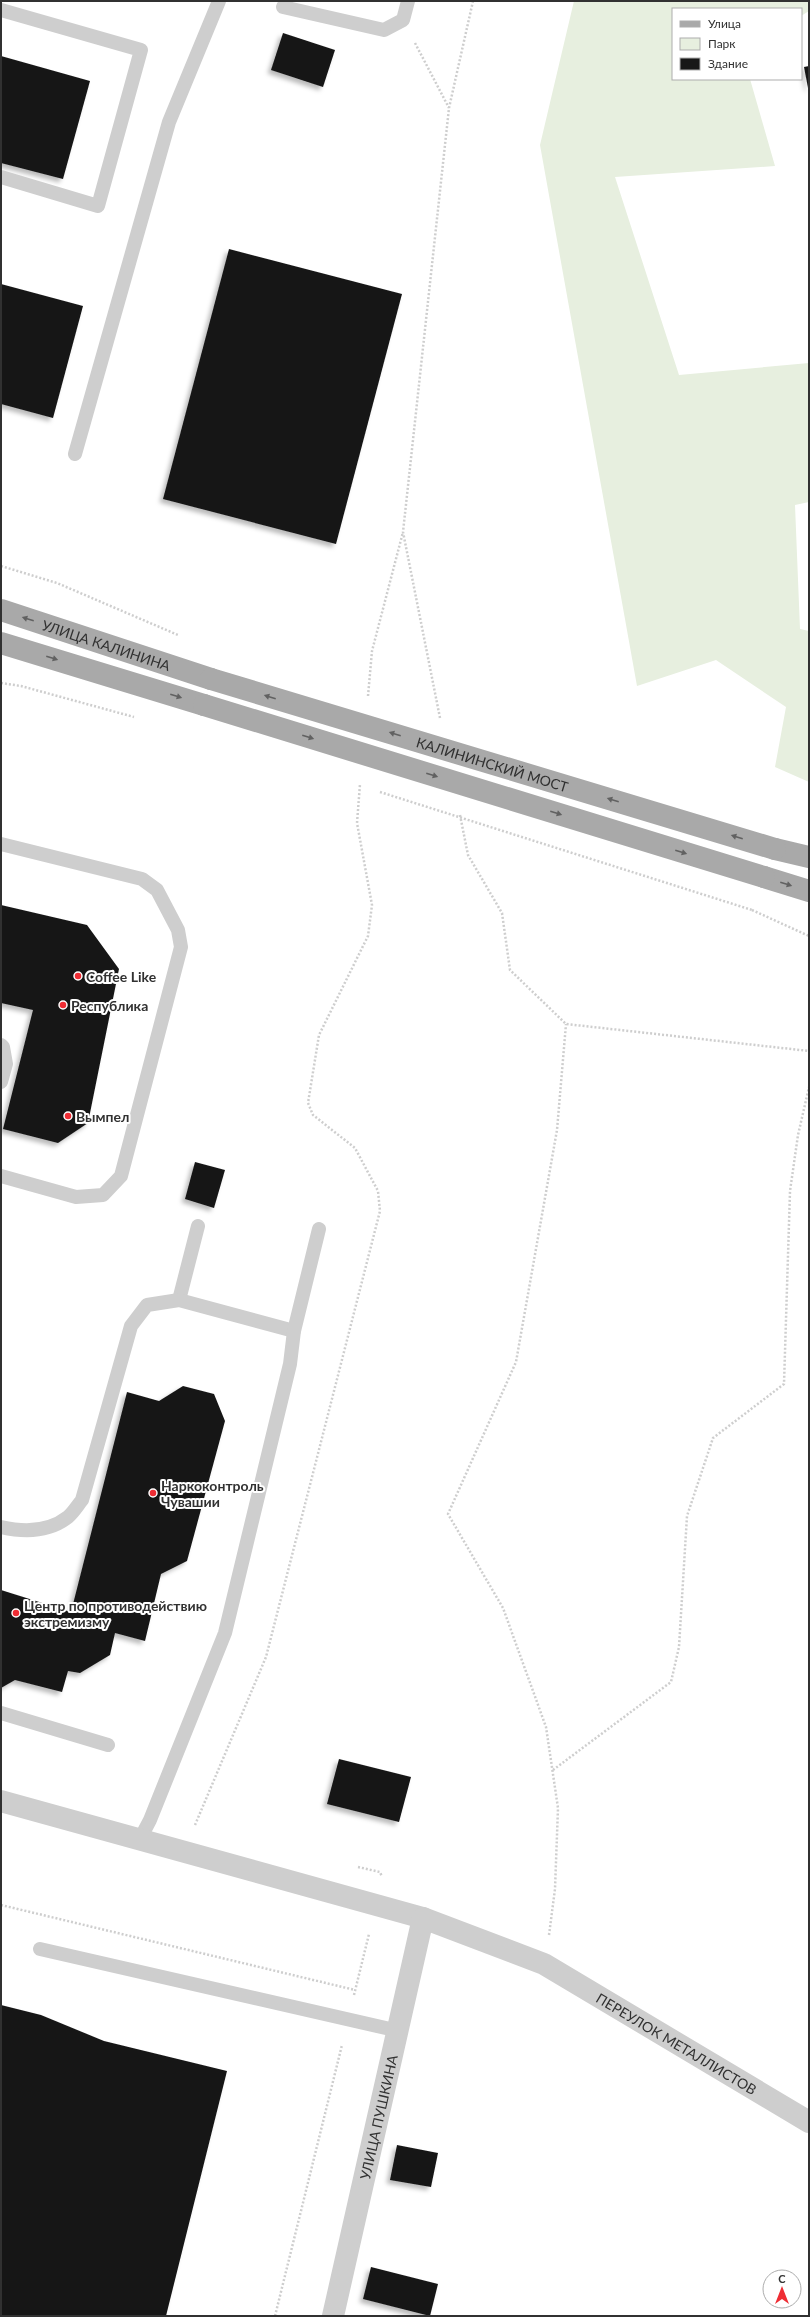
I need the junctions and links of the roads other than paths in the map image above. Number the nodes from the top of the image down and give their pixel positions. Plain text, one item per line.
1 (219, 1) edge
2 (408, 1) edge
3 (283, 7) dead end
4 (1, 10) edge
5 (1, 177) edge
6 (74, 454) dead end
7 (1, 610) edge
8 (1, 643) edge
9 (211, 679) joint
10 (1, 844) edge
11 (809, 857) edge
12 (809, 891) edge
13 (1, 1045) edge
14 (1, 1082) edge
15 (1, 1176) edge
16 (198, 1226) dead end
17 (320, 1229) dead end
18 (179, 1300) junction
19 (294, 1331) junction
20 (1, 1527) edge
21 (1, 1713) edge
22 (108, 1745) dead end
23 (1, 1801) edge
24 (140, 1839) junction
25 (423, 1918) junction
26 (40, 1949) dead end
27 (399, 2032) junction
28 (809, 2122) edge
29 (334, 2316) edge

1 - 6 lane
2 - 3 lane
4 - 5 lane
9 -> 7 main road, УЛИЦА КАЛИНИНА
8 -> 12 main road, КАЛИНИНСКИЙ МОСТ, bridge
11 -> 9 main road, КАЛИНИНСКИЙ МОСТ, bridge
10 - 15 lane
13 - 14 lane
16 - 18 lane
17 - 19 lane
18 - 19 lane
18 - 20 lane
19 - 24 lane
21 - 22 lane
23 - 24 street, ПЕРЕУЛОК МЕТАЛЛИСТОВ
24 - 25 street, ПЕРЕУЛОК МЕТАЛЛИСТОВ
25 - 27 street, УЛИЦА ПУШКИНА
25 - 28 street, ПЕРЕУЛОК МЕТАЛЛИСТОВ
26 - 27 lane
27 - 29 street, УЛИЦА ПУШКИНА

